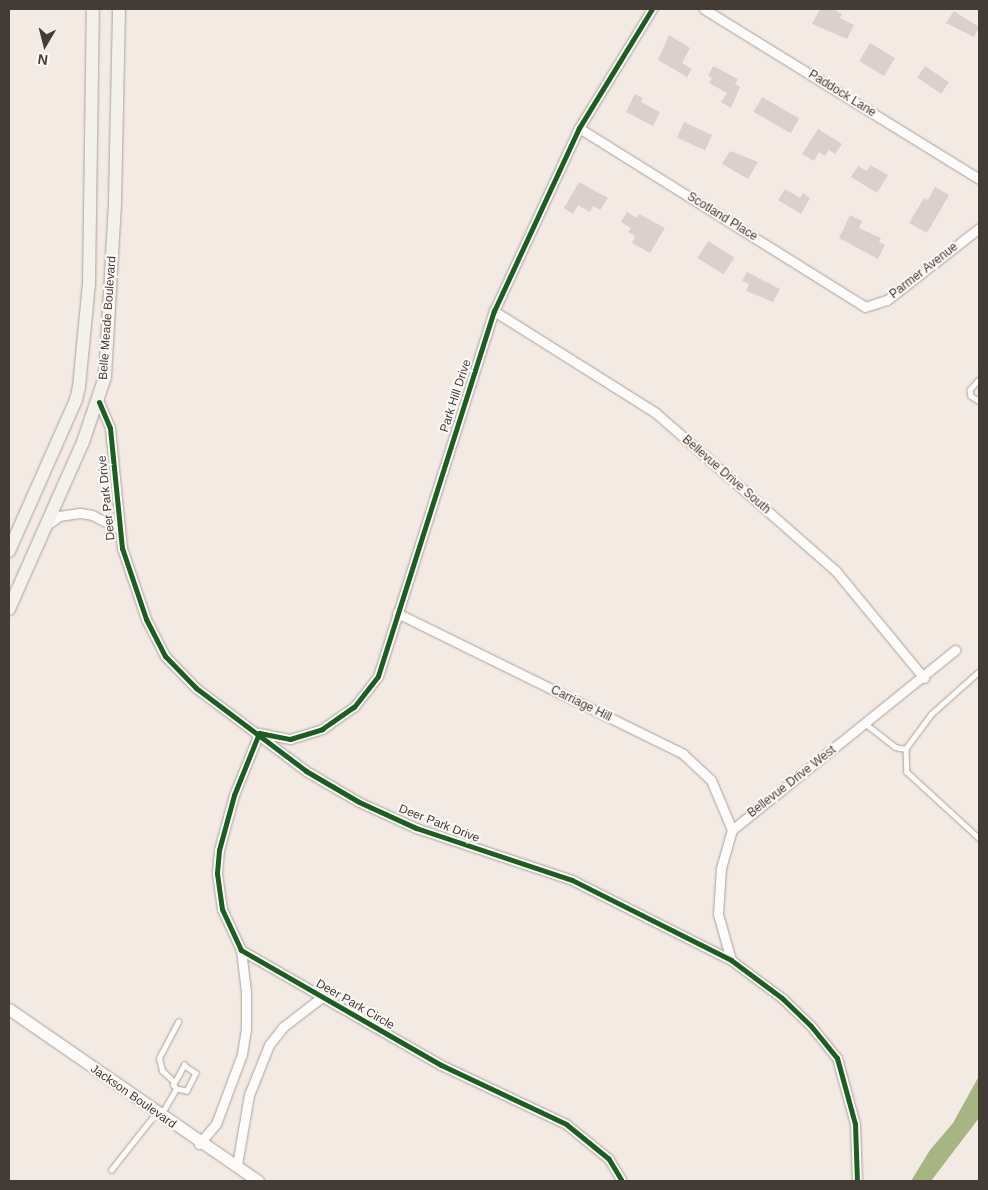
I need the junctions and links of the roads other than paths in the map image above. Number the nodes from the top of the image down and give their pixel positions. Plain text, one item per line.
1 (93, 9) edge
2 (118, 9) edge
3 (652, 9) edge
4 (704, 9) edge
5 (579, 128) junction
6 (979, 179) edge
7 (979, 228) edge
8 (865, 307) joint
9 (494, 311) junction
10 (979, 380) edge
11 (78, 396) junction
12 (979, 401) edge
13 (99, 402) junction
14 (25, 517) junction
15 (44, 528) junction
16 (118, 528) junction
17 (9, 551) edge
18 (9, 609) edge
19 (397, 613) junction
20 (955, 650) dead end
21 (979, 672) edge
22 (924, 678) junction
23 (866, 724) junction
24 (260, 733) junction
25 (906, 749) junction
26 (732, 830) junction
27 (979, 838) edge
28 (241, 950) junction
29 (731, 960) junction
30 (322, 997) junction
31 (9, 1009) edge
32 (178, 1022) dead end
33 (174, 1082) junction
34 (176, 1089) junction
35 (158, 1115) junction
36 (199, 1144) junction
37 (237, 1165) junction
38 (110, 1170) dead end
39 (258, 1181) edge
40 (622, 1181) edge
41 (857, 1181) edge

1 - 11 main road, Belle Meade Boulevard
2 - 13 main road, Belle Meade Boulevard
3 - 5 street, Park Hill Drive
4 - 6 street, Paddock Lane
5 - 8 street, Scotland Place
5 - 9 street, Park Hill Drive
7 - 8 street, Parmer Avenue
9 - 19 street, Park Hill Drive
9 - 22 street, Bellevue Drive South
10 - 12 lane
11 - 13 main road
11 - 14 main road, Belle Meade Boulevard
13 - 15 main road, Belle Meade Boulevard
13 - 16 street, Deer Park Drive
14 - 15 main road
14 - 17 main road, Belle Meade Boulevard
15 - 16 street
15 - 18 main road, Belle Meade Boulevard
16 - 24 street, Deer Park Drive
19 - 24 street, Park Hill Drive
19 - 26 street, Carriage Hill
20 - 22 street, Bellevue Drive West
21 - 25 lane
22 - 23 street, Bellevue Drive West
23 - 25 lane
23 - 26 street, Bellevue Drive West
24 - 28 street
24 - 29 street, Deer Park Drive
25 - 27 lane
26 - 29 street
28 - 30 street, Deer Park Circle
28 - 36 street
29 - 41 street, Deer Park Drive
30 - 37 street, Deer Park Circle
30 - 40 street, Deer Park Circle
31 - 35 street, Jackson Boulevard
32 - 33 lane
33 - 34 lane
33 - 34 lane
34 - 35 lane
35 - 36 street, Jackson Boulevard
35 - 38 lane
36 - 37 street, Jackson Boulevard
37 - 39 street, Jackson Boulevard

